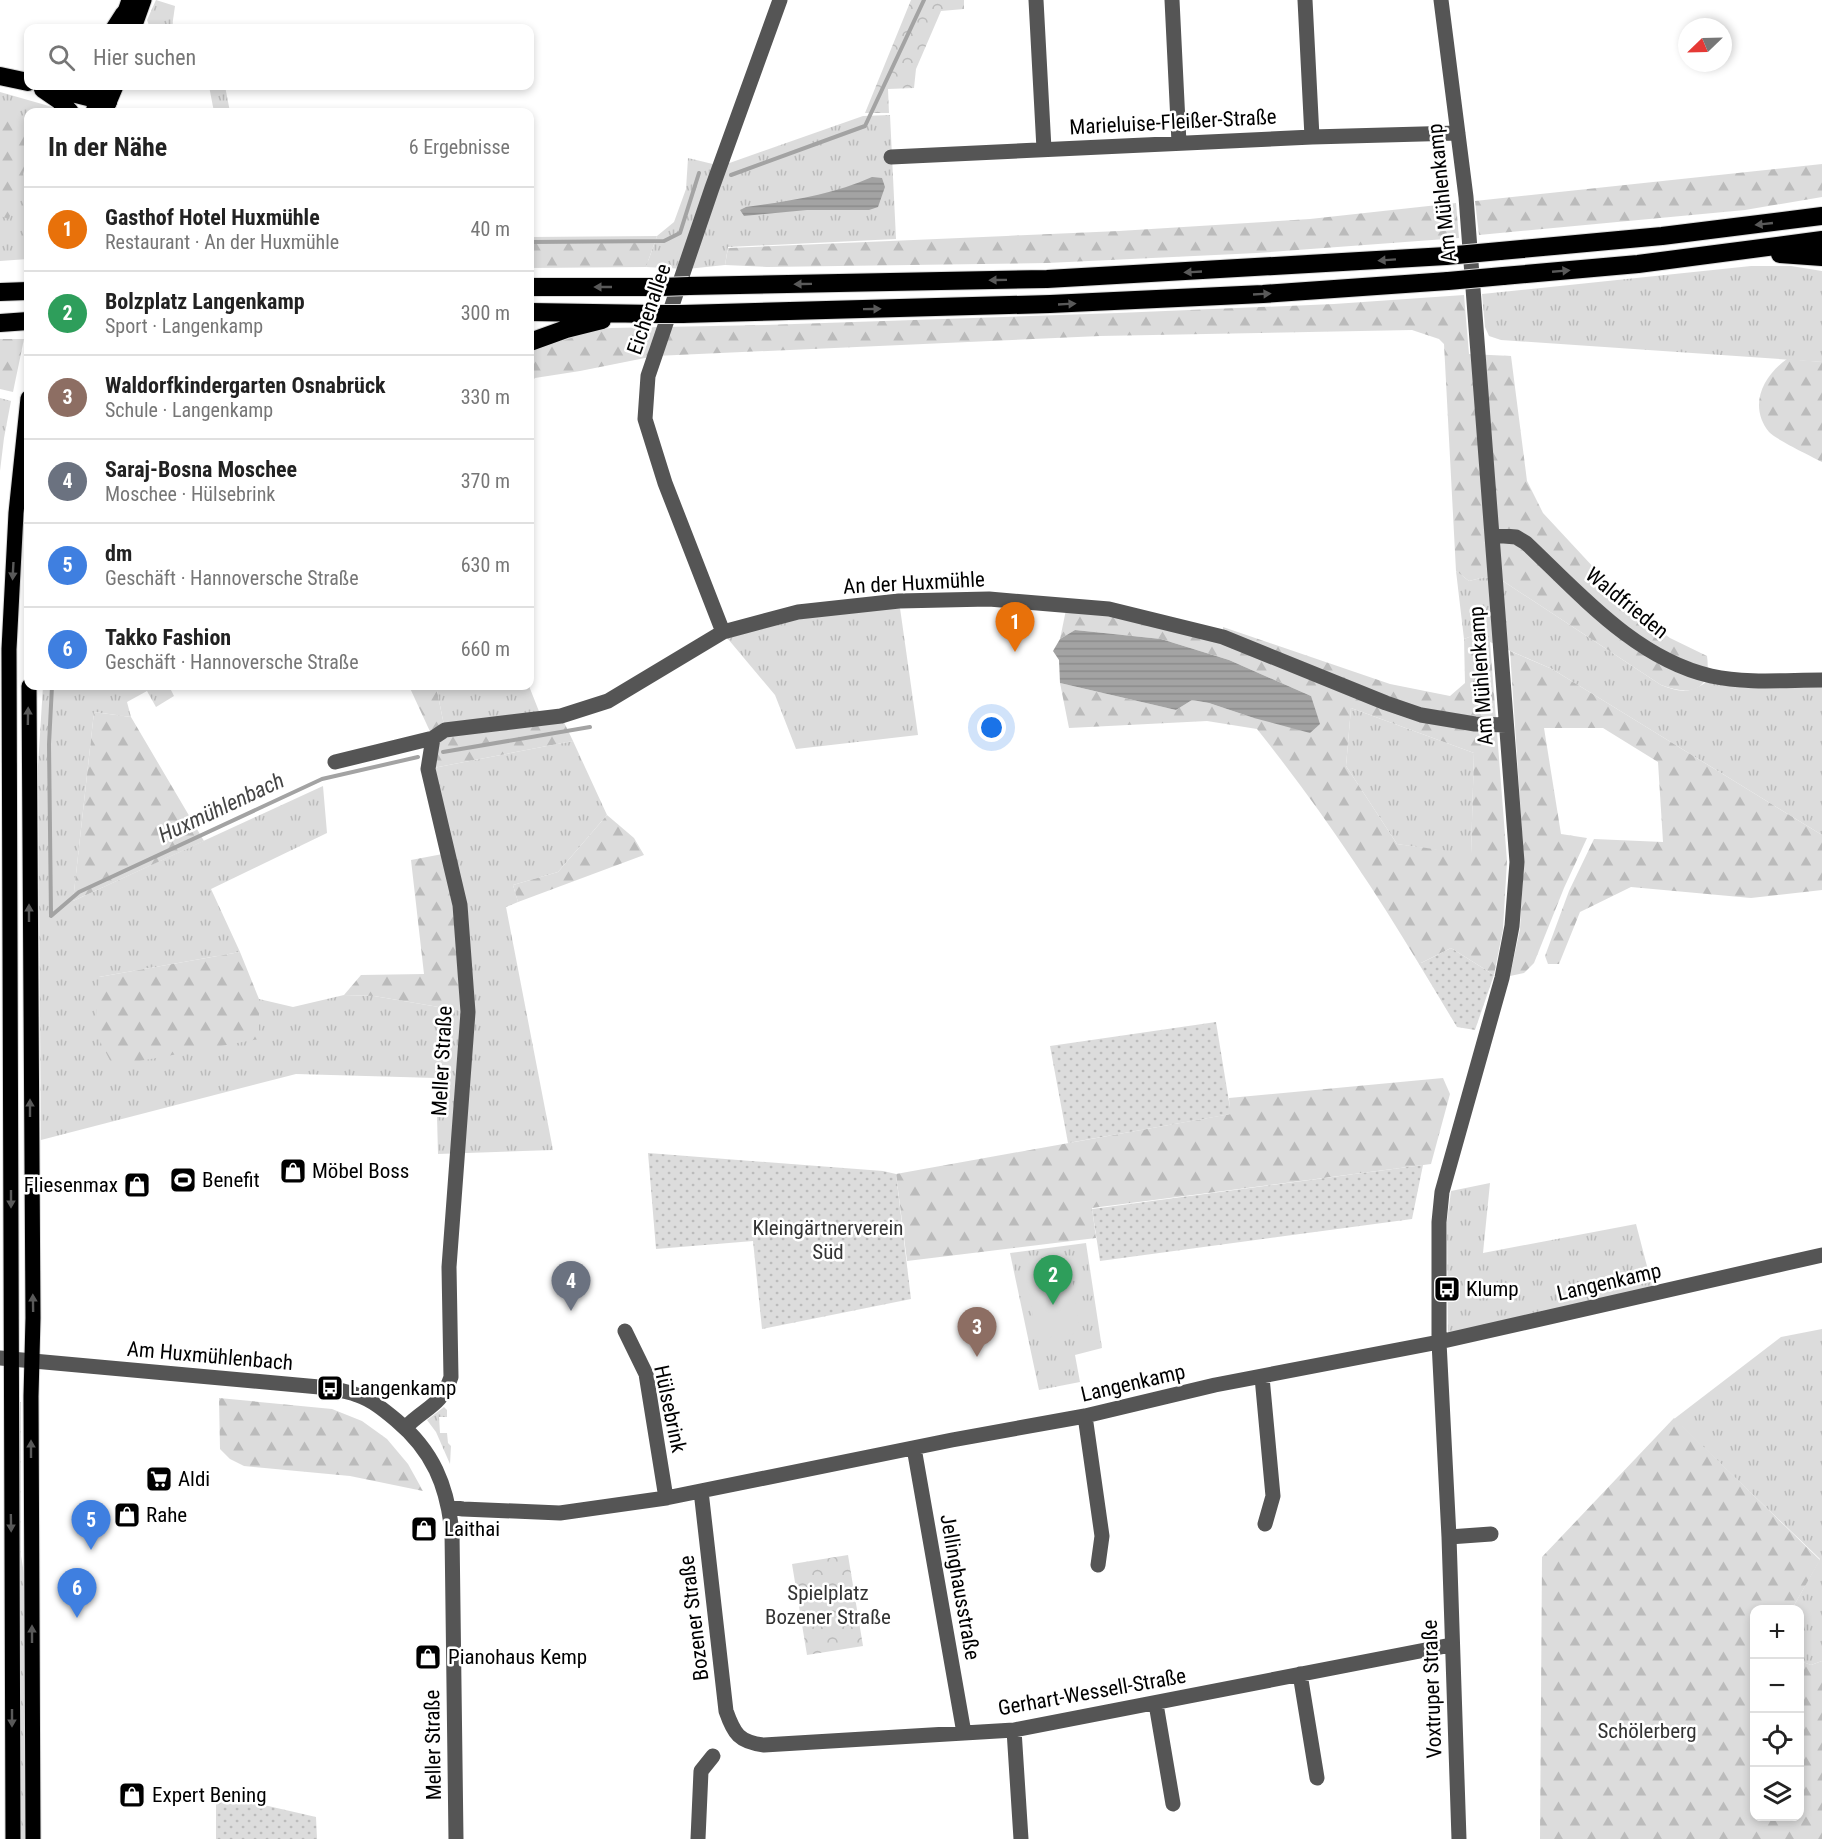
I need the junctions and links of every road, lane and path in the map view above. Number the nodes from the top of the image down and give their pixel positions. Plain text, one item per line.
1 (144, 0) edge
2 (780, 0) edge
3 (1036, 0) edge
4 (1172, 0) edge
5 (1305, 0) edge
6 (1441, 0) edge
7 (124, 20) edge
8 (0, 76) edge
9 (24, 81) edge
10 (43, 90) edge
11 (57, 90) edge
12 (112, 90) edge
13 (100, 102) edge
14 (66, 108) edge
15 (1458, 133) junction
16 (1312, 137) junction
17 (1179, 143) junction
18 (1044, 149) junction
19 (891, 158) dead end
20 (1822, 216) edge
21 (1822, 240) edge
22 (1746, 251) junction
23 (1822, 257) edge
24 (534, 287) edge
25 (24, 291) edge
26 (3, 292) edge
27 (534, 312) edge
28 (648, 314) junction
29 (24, 321) edge
30 (0, 322) edge
31 (534, 341) edge
32 (24, 475) edge
33 (22, 513) edge
34 (1492, 535) junction
35 (723, 633) junction
36 (1822, 680) edge
37 (28, 690) edge
38 (1506, 725) junction
39 (433, 738) junction
40 (335, 762) dead end
41 (1822, 1255) edge
42 (625, 1331) dead end
43 (1439, 1342) junction
44 (5, 1359) edge
45 (32, 1361) junction
46 (1262, 1377) junction
47 (1085, 1416) junction
48 (405, 1428) junction
49 (914, 1448) junction
50 (700, 1491) junction
51 (666, 1498) junction
52 (449, 1506) junction
53 (1265, 1524) dead end
54 (1491, 1534) dead end
55 (1449, 1537) junction
56 (1098, 1565) dead end
57 (1451, 1645) junction
58 (1300, 1674) junction
59 (1156, 1704) junction
60 (1014, 1730) junction
61 (964, 1733) junction
62 (738, 1737) joint
63 (713, 1756) dead end
64 (1317, 1778) dead end
65 (1173, 1804) dead end
66 (12, 1839) edge
67 (33, 1839) edge
68 (456, 1839) edge
69 (698, 1839) edge
70 (1021, 1839) edge
71 (1459, 1839) edge

1 - 7 main road
2 - 35 street, Eichenallee
3 - 18 street
4 - 17 street
5 - 16 street
6 - 15 street, Am Mühlenkamp
8 - 9 highway
10 - 14 highway
11 - 13 highway
12 - 13 main road
15 - 16 street, Marieluise-Fleißer-Straße
15 - 34 street, Am Mühlenkamp
16 - 17 street, Marieluise-Fleißer-Straße
17 - 18 street, Marieluise-Fleißer-Straße
18 - 19 street, Marieluise-Fleißer-Straße
20 -> 24 highway, bridge
21 - 22 highway
22 - 23 highway
28 -> 22 highway, bridge
25 - 26 highway
27 - 28 highway
28 - 31 highway
29 - 30 highway
32 - 33 main road
33 -> 44 main road
34 - 36 street, Waldfrieden
34 - 38 street, Am Mühlenkamp
35 - 38 street, An der Huxmühle
35 - 39 street, An der Huxmühle
45 -> 37 main road
38 - 43 street, Am Mühlenkamp
39 - 40 street, An der Huxmühle
39 - 48 street, Meller Straße
41 - 43 street, Langenkamp
42 - 51 street, Hülsebrink
43 - 46 street, Langenkamp
43 - 55 street, Voxtruper Straße
44 - 45 street, Am Huxmühlenbach
44 -> 66 main road
45 - 48 street, Am Huxmühlenbach
67 -> 45 main road
46 - 47 street, Langenkamp
46 - 53 street
47 - 49 street, Langenkamp
47 - 56 street
48 - 52 street, Am Huxmühlenbach
49 - 50 street, Langenkamp
49 - 61 street, Jellinghausstraße
50 - 51 street, Langenkamp
50 - 62 street, Bozener Straße
51 - 52 street, Langenkamp
52 - 68 street, Meller Straße
54 - 55 street
55 - 57 street, Voxtruper Straße
57 - 58 street, Gerhart-Wessell-Straße
57 - 71 street, Voxtruper Straße
58 - 59 street, Gerhart-Wessell-Straße
58 - 64 street
59 - 60 street, Gerhart-Wessell-Straße
59 - 65 street
60 - 61 street, Gerhart-Wessell-Straße
60 - 70 street
61 - 62 street, Gerhart-Wessell-Straße
63 - 69 street

